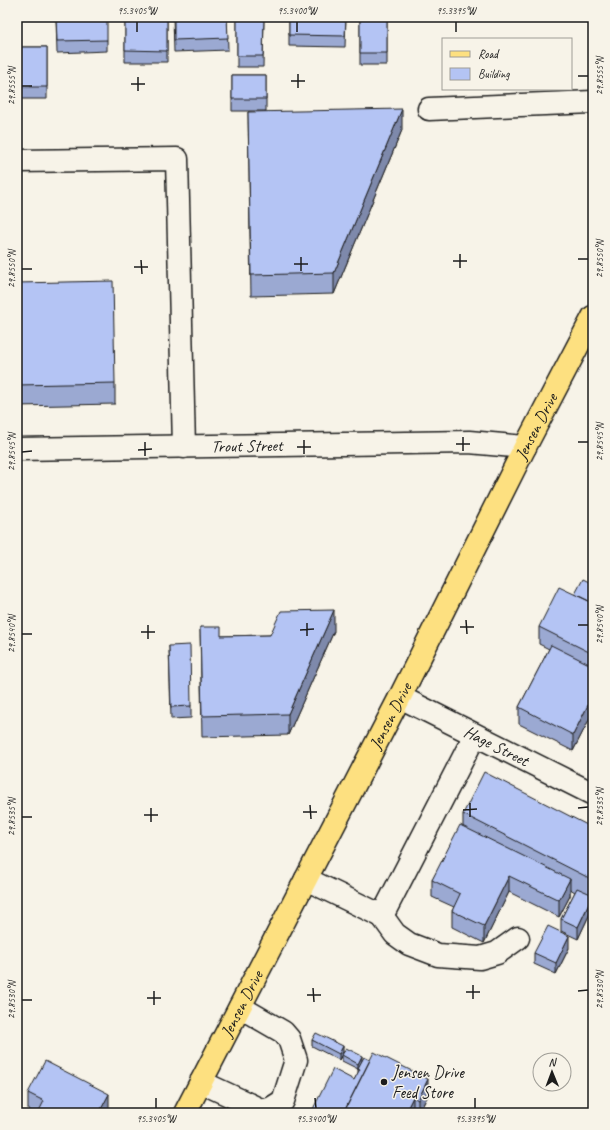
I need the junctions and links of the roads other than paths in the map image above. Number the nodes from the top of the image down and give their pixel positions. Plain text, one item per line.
1 (593, 102) edge
2 (430, 109) dead end
3 (17, 161) edge
4 (593, 317) edge
5 (184, 447) junction
6 (525, 447) junction
7 (17, 450) edge
8 (400, 697) junction
9 (476, 735) junction
10 (593, 794) edge
11 (306, 879) junction
12 (382, 916) junction
13 (518, 938) dead end
14 (240, 1007) junction
15 (201, 1082) junction
16 (261, 1112) edge
17 (185, 1113) edge

1 - 2 street
3 - 5 street
4 - 6 main road, Jensen Drive
5 - 6 street, Trout Street
5 - 7 street, Trout Street
6 - 8 main road, Jensen Drive
8 - 9 street, Hage Street
8 - 11 main road, Jensen Drive
9 - 10 street, Hage Street
9 - 12 street
11 - 12 street
11 - 14 main road, Jensen Drive
12 - 13 street
14 - 15 main road, Jensen Drive
14 - 16 street
15 - 16 street
15 - 17 main road, Jensen Drive

